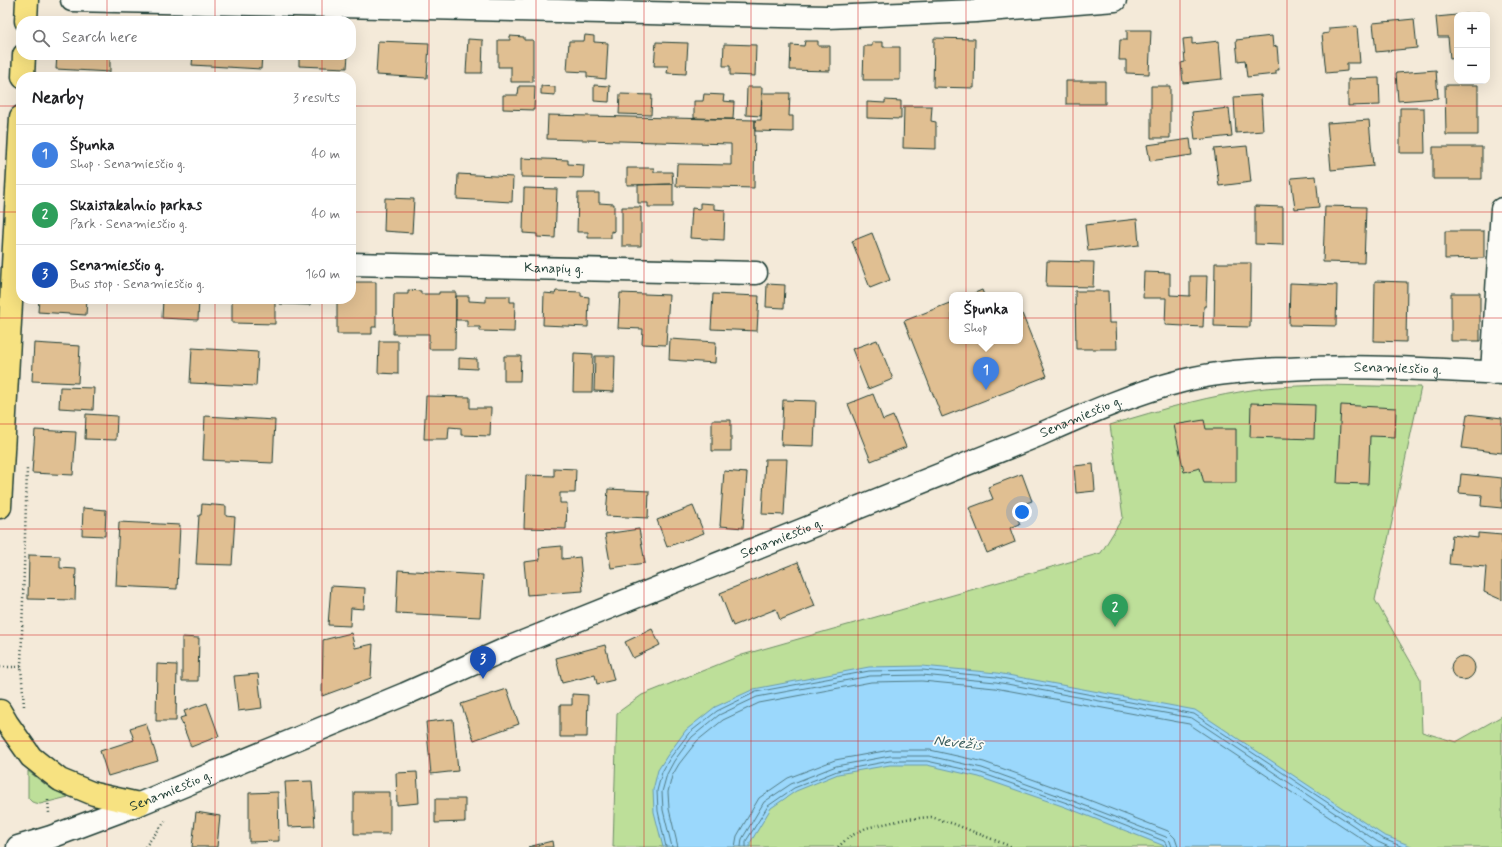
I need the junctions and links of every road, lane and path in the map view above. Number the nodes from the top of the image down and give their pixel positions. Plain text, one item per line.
1 (27, 0) edge
2 (72, 0) edge
3 (1115, 0) edge
4 (363, 4) edge
5 (860, 9) edge
6 (26, 16) edge
7 (24, 60) edge
8 (23, 72) edge
9 (1502, 209) edge
10 (356, 264) edge
11 (16, 268) edge
12 (756, 272) dead end
13 (1497, 373) edge
14 (27, 468) dead end
15 (0, 507) edge
16 (0, 667) edge
17 (21, 668) junction
18 (25, 710) dead end
19 (0, 711) edge
20 (46, 770) junction
21 (139, 804) junction
22 (171, 813) dead end
23 (51, 837) junction
24 (18, 847) edge
25 (145, 847) edge
26 (838, 847) edge
27 (1012, 847) edge

1 - 6 highway
2 - 4 street
3 - 5 street
4 - 5 street
7 - 8 highway
9 - 13 street
10 - 12 street, Kanapių g.
11 - 15 highway
13 - 21 street, Senamiesčio g.
14 - 17 path
16 - 17 path
17 - 18 path
19 - 20 highway
20 - 21 highway
20 - 23 path
21 - 23 street, Senamiesčio g.
22 - 25 path
23 - 24 street, Senamiesčio g.
26 - 27 path

